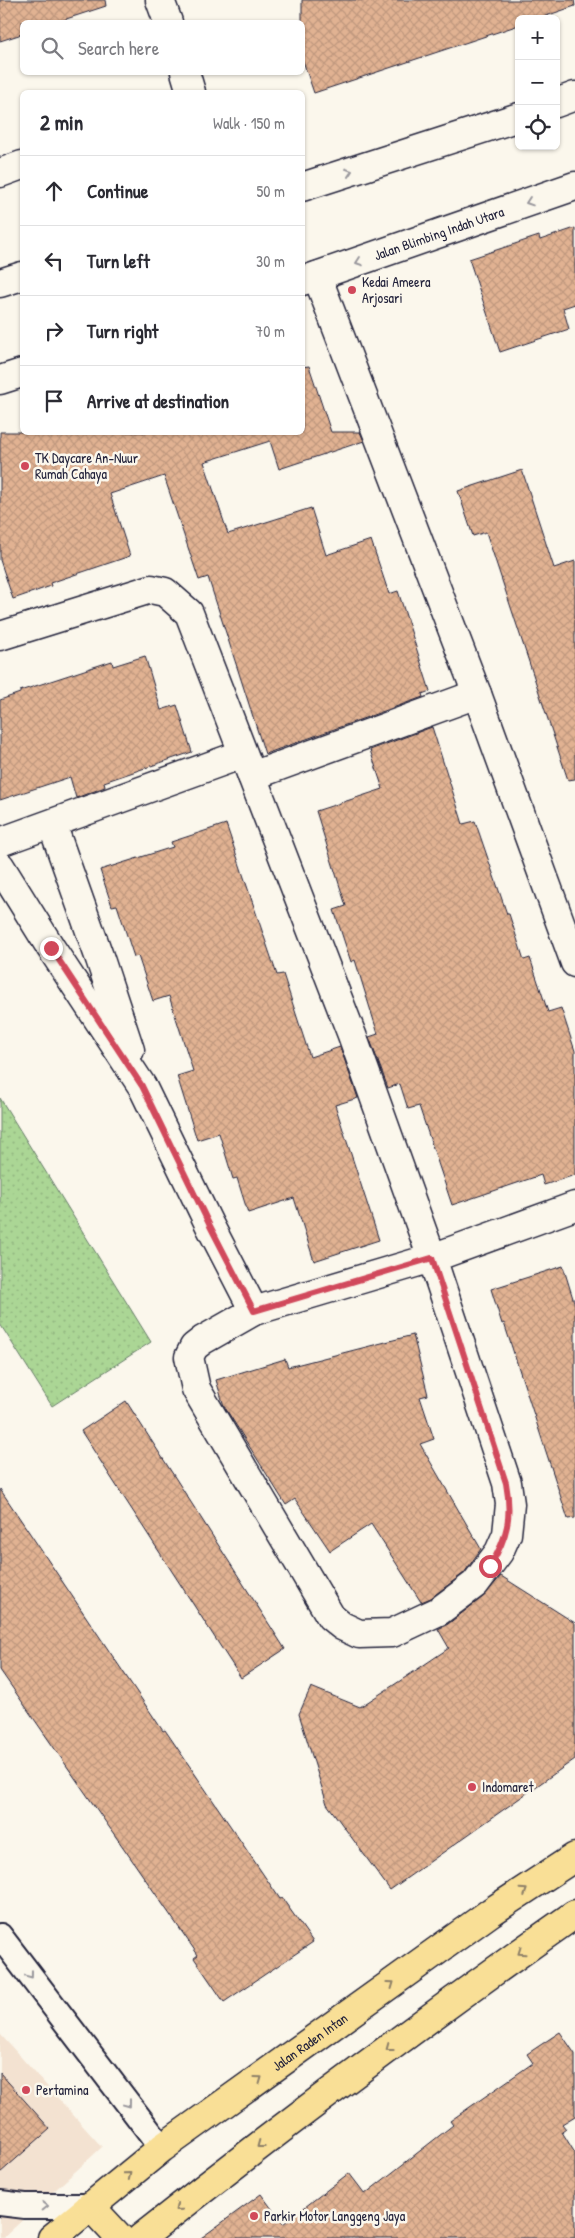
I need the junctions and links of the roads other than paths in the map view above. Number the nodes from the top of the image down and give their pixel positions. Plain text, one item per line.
1 (160, 0) edge
2 (167, 20) edge
3 (186, 75) edge
4 (191, 90) edge
5 (575, 96) edge
6 (560, 102) edge
7 (515, 118) edge
8 (20, 166) edge
9 (0, 173) edge
10 (305, 186) edge
11 (575, 186) edge
12 (20, 277) edge
13 (310, 279) edge
14 (0, 283) edge
15 (20, 373) edge
16 (0, 380) edge
17 (0, 636) edge
18 (476, 694) junction
19 (247, 765) junction
20 (52, 824) junction
21 (0, 842) edge
22 (0, 866) edge
23 (575, 963) edge
24 (142, 1086) junction
25 (575, 1206) edge
26 (432, 1258) junction
27 (254, 1311) junction
28 (575, 1857) edge
29 (575, 1914) edge
30 (0, 1936) edge
31 (162, 2148) junction
32 (2, 2206) edge
33 (90, 2206) junction
34 (52, 2238) edge
35 (120, 2238) edge
36 (141, 2238) edge

1 - 2 street
3 - 4 street
5 - 6 street
10 -> 7 street
8 - 9 street
11 -> 13 street, Jalan Blimbing Indah Utara
12 - 14 street
13 - 18 street
15 - 16 street
17 - 19 street
18 - 19 street
18 - 23 street
19 - 20 street
19 - 26 street
20 - 21 street
20 - 24 street
22 - 24 street
24 - 27 street
25 - 26 street
26 - 27 street
26 - 27 street
31 -> 28 highway, Jalan Raden Intan
29 -> 36 highway
30 -> 31 lane
33 -> 31 highway, Jalan Raden Intan
32 -> 33 lane
33 - 34 highway, Jalan Raden Intan
33 - 35 highway

